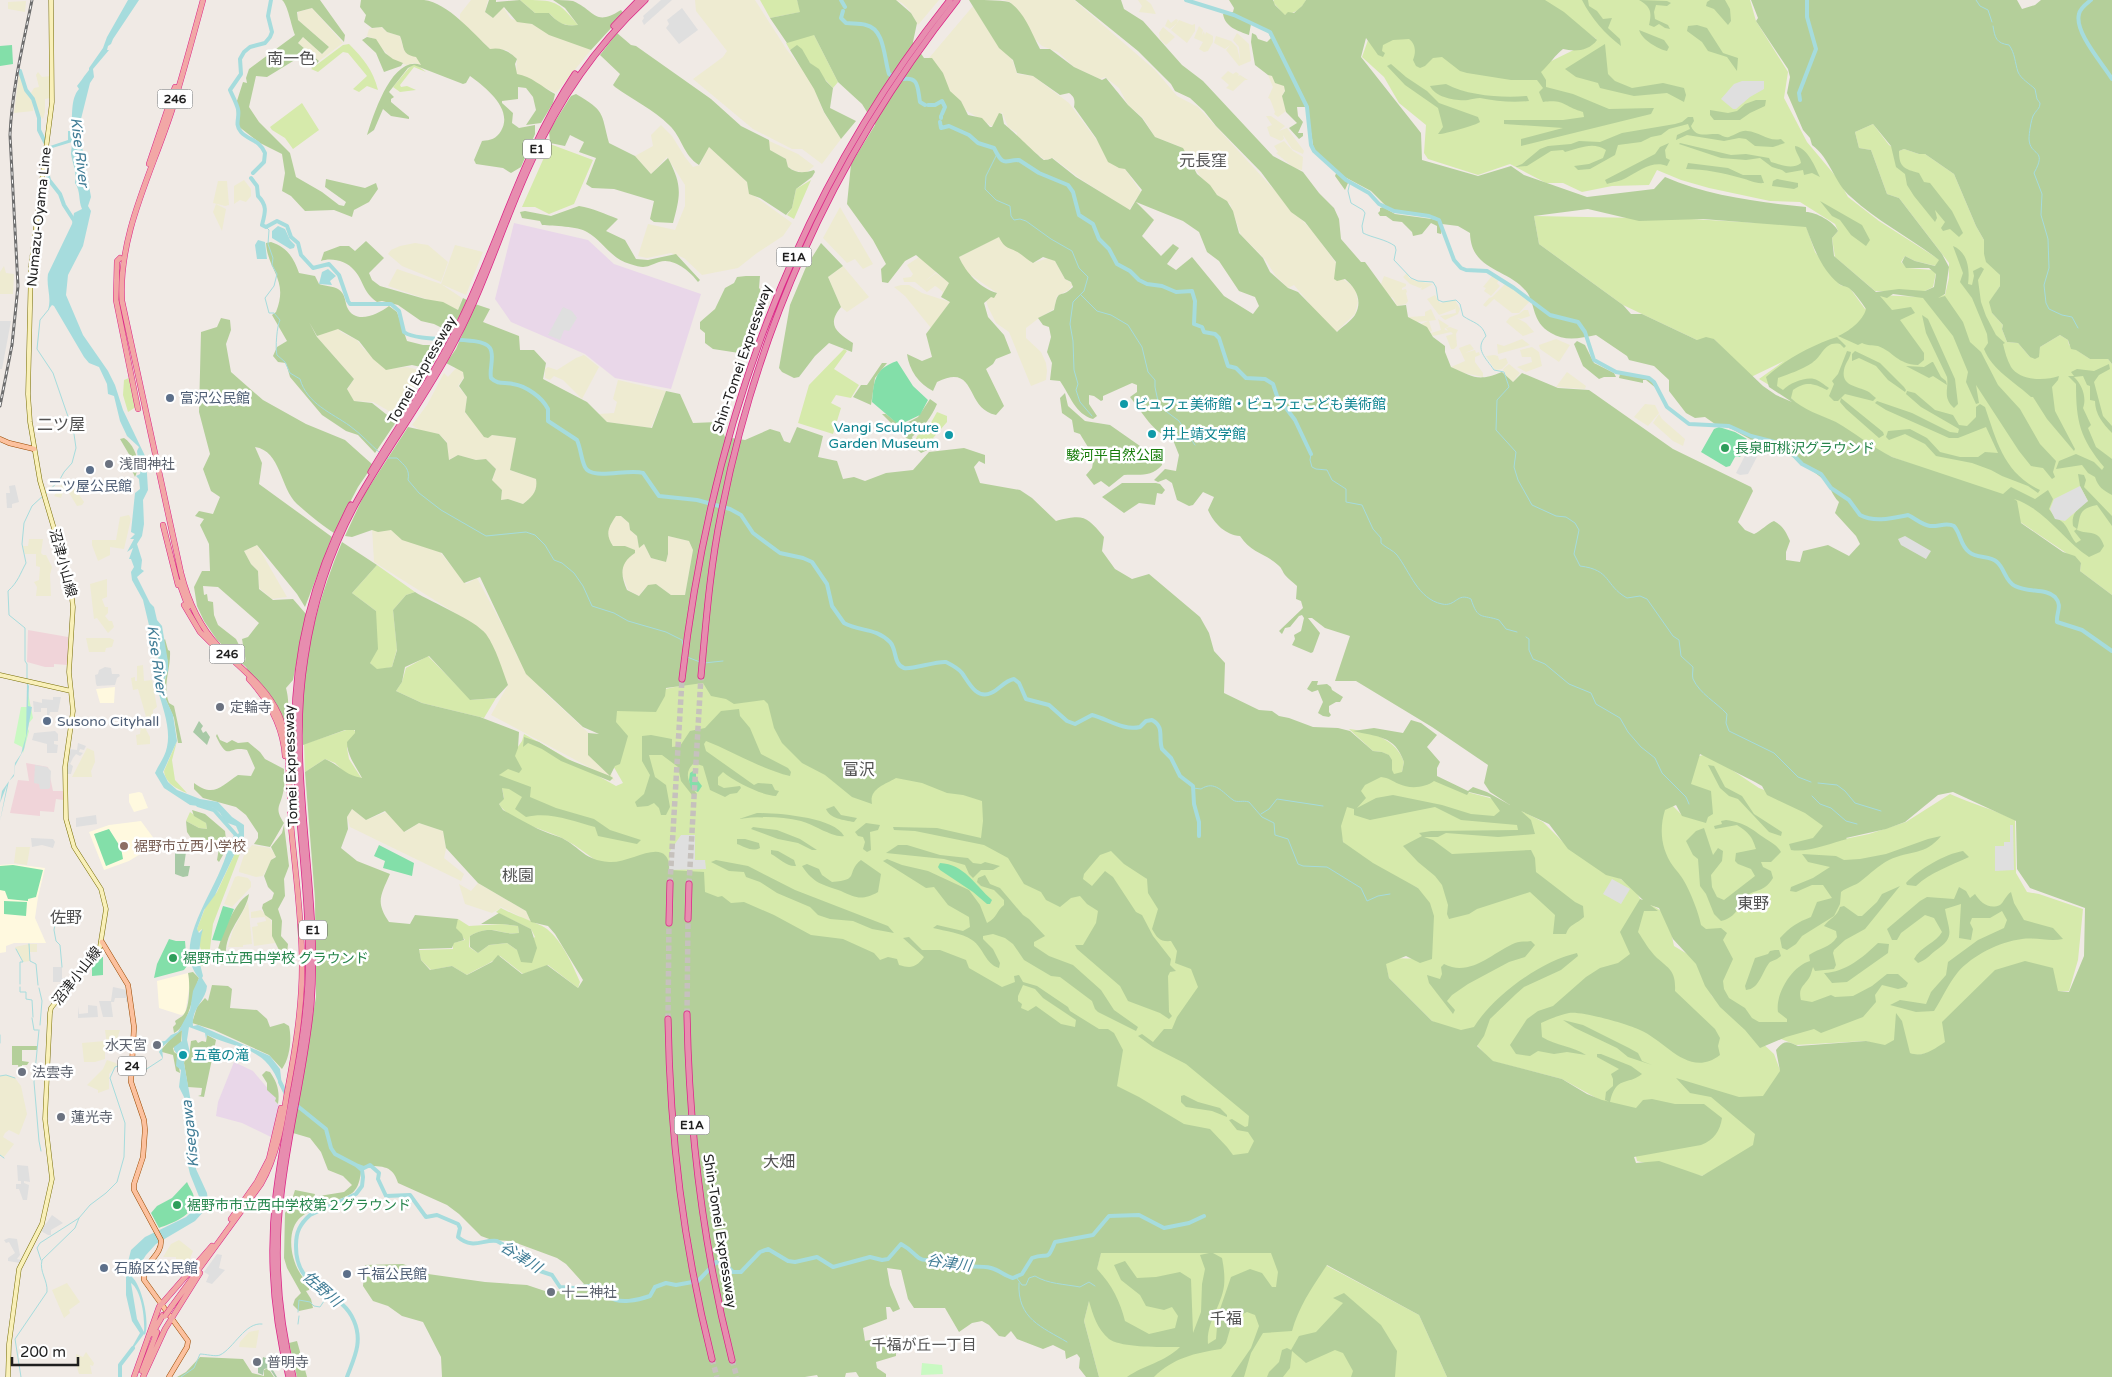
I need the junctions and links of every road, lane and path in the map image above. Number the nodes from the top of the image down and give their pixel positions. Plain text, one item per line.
1 (51, 0) edge
2 (201, 0) edge
3 (639, 0) edge
4 (645, 0) edge
5 (949, 0) edge
6 (958, 0) edge
7 (914, 52) junction
8 (888, 90) junction
9 (120, 258) junction
10 (121, 272) junction
11 (464, 320) junction
12 (128, 340) junction
13 (138, 409) dead end
14 (0, 439) edge
15 (34, 449) junction
16 (364, 487) junction
17 (44, 495) joint
18 (163, 525) dead end
19 (179, 574) junction
20 (211, 643) junction
21 (218, 646) junction
22 (0, 675) edge
23 (701, 676) tunnel mouth
24 (682, 679) tunnel mouth
25 (71, 691) junction
26 (299, 778) junction
27 (288, 783) junction
28 (288, 797) tunnel mouth
29 (288, 813) tunnel mouth
30 (670, 883) tunnel mouth
31 (689, 884) tunnel mouth
32 (688, 919) tunnel mouth
33 (668, 923) tunnel mouth
34 (102, 942) junction
35 (686, 1014) tunnel mouth
36 (668, 1019) tunnel mouth
37 (283, 1107) junction
38 (291, 1118) junction
39 (232, 1223) junction
40 (212, 1246) junction
41 (161, 1303) junction
42 (171, 1305) junction
43 (172, 1317) junction
44 (712, 1359) tunnel mouth
45 (732, 1360) tunnel mouth
46 (8, 1377) edge
47 (138, 1377) edge
48 (170, 1377) edge
49 (288, 1377) edge
50 (293, 1377) edge

1 - 15 main road, Numazu-Oyama Line
2 - 9 highway, 246
2 - 10 highway, 246
3 - 11 highway, Tomei Expressway / E1
4 - 11 highway, Tomei Expressway / E1
5 - 7 highway, Shin-Tomei Expressway / E1A
6 - 7 highway, Shin-Tomei Expressway / E1A
7 - 8 highway, Shin-Tomei Expressway / E1A
8 - 23 highway, Shin-Tomei Expressway / E1A
8 - 24 highway, Shin-Tomei Expressway / E1A
9 - 12 highway, 246
9 - 13 highway
10 - 12 highway, 246
10 - 21 highway
11 - 16 highway, Tomei Expressway / E1
12 - 19 highway, 246
14 - 15 main road
15 - 17 main road, Numazu-Oyama Line
16 - 26 highway, Tomei Expressway / E1
16 - 26 highway, Tomei Expressway / E1
17 - 25 main road, 沼津小山線
18 - 20 highway
19 - 20 highway, 246
19 - 21 highway, 246
20 - 27 highway, 246
21 - 27 highway, 246
22 - 25 main road
25 - 34 main road, 沼津小山線
26 - 38 highway, Tomei Expressway / E1
27 - 28 highway, 246
29 - 37 highway
30 - 33 highway
31 - 32 highway
34 - 41 main road, 24
34 - 46 main road, 沼津小山線
35 - 45 highway, Shin-Tomei Expressway / E1A
36 - 44 highway, E1A
37 - 39 highway
37 - 40 highway
38 - 49 highway, Tomei Expressway / E1
38 - 50 highway, Tomei Expressway / E1
39 - 42 highway
39 - 43 highway
40 - 41 highway
40 - 42 highway
41 - 43 main road, 24
41 - 47 highway
42 - 47 highway, bridge
43 - 47 highway
43 - 48 main road, 24

